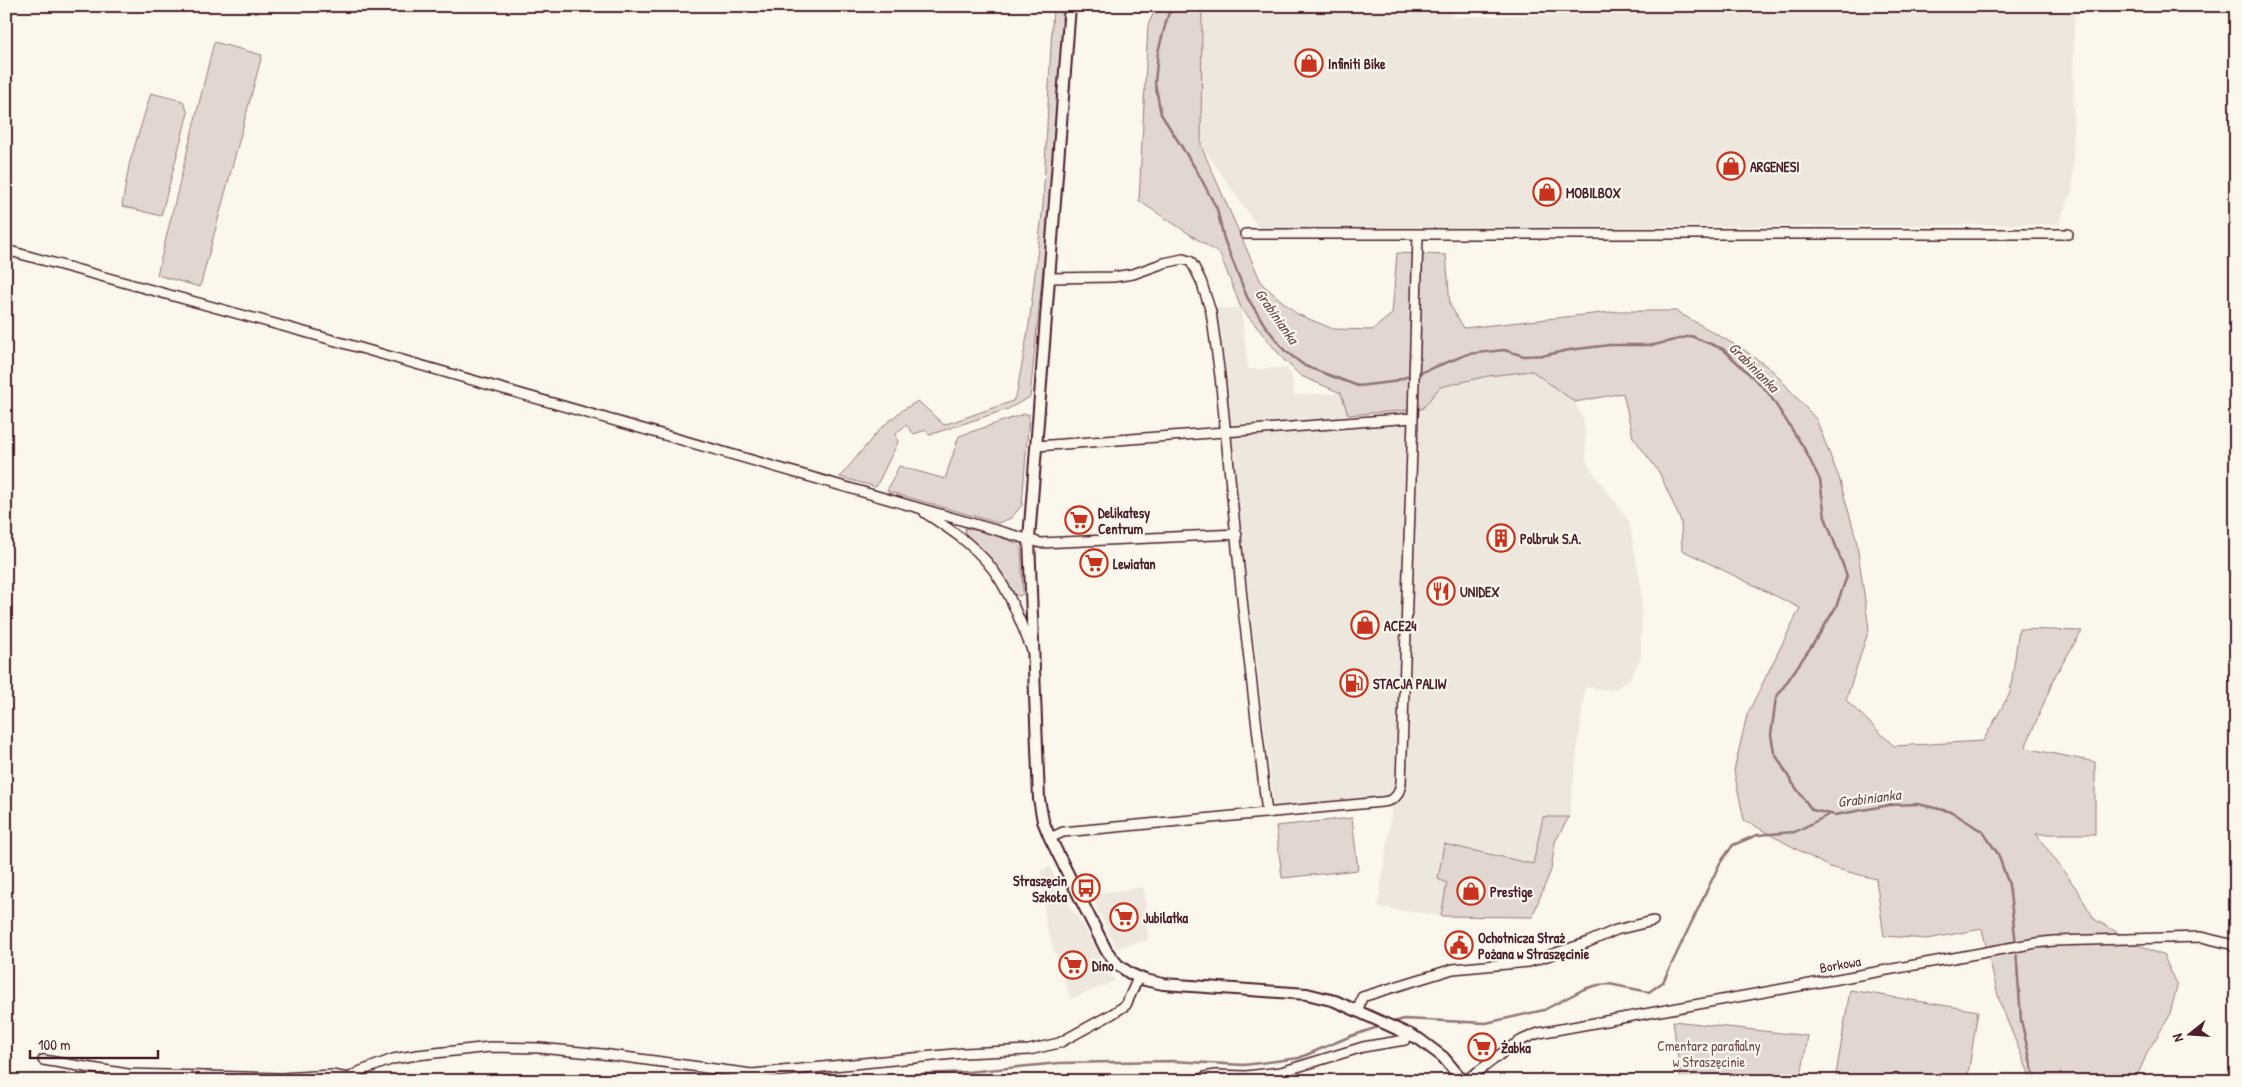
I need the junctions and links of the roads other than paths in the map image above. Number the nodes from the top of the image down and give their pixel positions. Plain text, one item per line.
1 (1070, 6) edge
2 (1245, 234) dead end
3 (2068, 234) dead end
4 (1418, 235) junction
5 (6, 250) edge
6 (1050, 278) junction
7 (1413, 418) junction
8 (1225, 432) junction
9 (1037, 446) junction
10 (918, 509) junction
11 (1237, 534) junction
12 (1030, 539) junction
13 (1033, 653) junction
14 (1267, 813) junction
15 (1050, 838) junction
16 (1653, 922) dead end
17 (2236, 949) edge
18 (1138, 978) junction
19 (1360, 1011) junction
20 (1405, 1031) junction
21 (43, 1060) dead end
22 (346, 1079) edge
23 (1198, 1081) edge
24 (1463, 1081) edge

1 - 6 street
2 - 4 street
3 - 4 street
4 - 7 street
5 - 10 street
6 - 8 street
6 - 9 street
7 - 8 street
7 - 14 street
8 - 9 street
8 - 11 street
9 - 12 street
10 - 12 street
10 - 13 street
11 - 12 street
11 - 14 street
12 - 13 street
13 - 15 street
14 - 15 street
15 - 18 street
16 - 19 street
17 - 24 street, Borkowa
18 - 19 street
18 - 22 street
19 - 20 street
20 - 23 street
20 - 24 street
21 - 22 street

